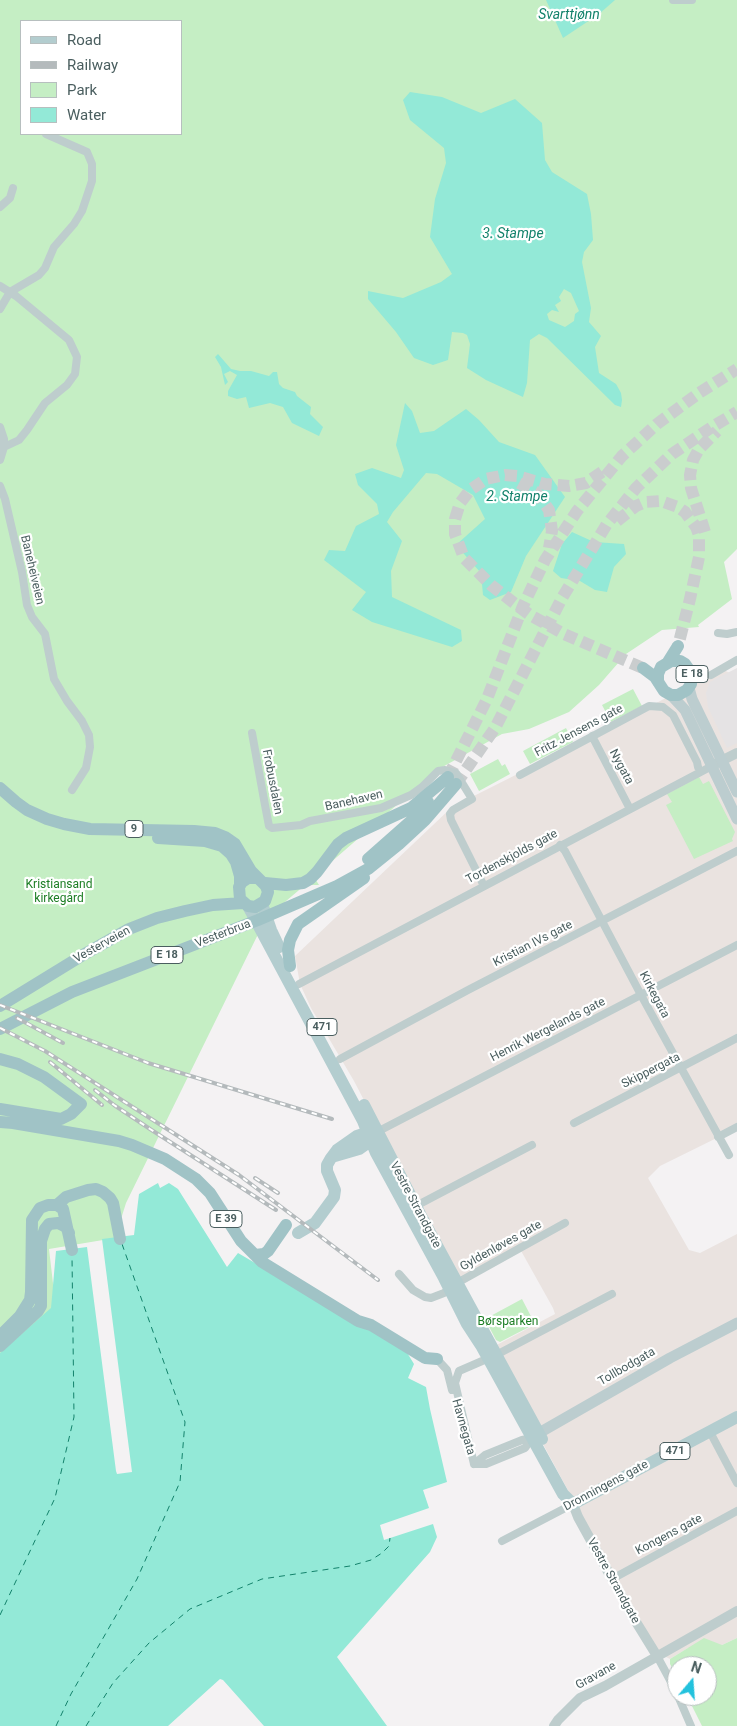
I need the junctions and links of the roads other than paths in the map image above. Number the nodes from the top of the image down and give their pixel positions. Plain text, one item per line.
1 (673, 0) edge
2 (692, 0) edge
3 (48, 135) edge
4 (13, 188) dead end
5 (0, 207) edge
6 (0, 286) edge
7 (10, 292) junction
8 (0, 309) edge
9 (0, 427) edge
10 (4, 448) junction
11 (0, 460) edge
12 (0, 486) edge
13 (737, 632) edge
14 (718, 633) dead end
15 (737, 660) edge
16 (666, 663) junction
17 (687, 666) junction
18 (711, 675) dead end
19 (658, 682) junction
20 (689, 688) junction
21 (671, 695) junction
22 (252, 733) dead end
23 (592, 736) junction
24 (737, 753) edge
25 (717, 764) junction
26 (698, 767) dead end
27 (520, 775) dead end
28 (452, 780) junction
29 (0, 788) edge
30 (72, 790) dead end
31 (737, 792) edge
32 (0, 799) edge
33 (630, 809) junction
34 (737, 819) edge
35 (277, 829) joint
36 (560, 846) junction
37 (737, 851) edge
38 (261, 881) junction
39 (484, 886) junction
40 (239, 887) junction
41 (263, 902) junction
42 (213, 905) junction
43 (246, 905) junction
44 (313, 913) junction
45 (602, 922) junction
46 (737, 945) edge
47 (290, 966) junction
48 (299, 984) junction
49 (641, 995) junction
50 (0, 1006) edge
51 (0, 1029) edge
52 (737, 1038) edge
53 (0, 1059) edge
54 (340, 1060) junction
55 (681, 1068) junction
56 (0, 1109) edge
57 (0, 1122) edge
58 (574, 1123) dead end
59 (737, 1127) edge
60 (373, 1134) junction
61 (718, 1137) junction
62 (532, 1145) dead end
63 (728, 1155) dead end
64 (57, 1205) junction
65 (412, 1208) junction
66 (565, 1223) dead end
67 (286, 1225) dead end
68 (298, 1233) dead end
69 (120, 1238) dead end
70 (255, 1255) junction
71 (399, 1274) dead end
72 (453, 1286) junction
73 (612, 1294) dead end
74 (737, 1323) edge
75 (0, 1336) edge
76 (0, 1346) edge
77 (492, 1356) junction
78 (437, 1359) joint
79 (737, 1418) edge
80 (710, 1432) junction
81 (536, 1436) junction
82 (474, 1464) junction
83 (737, 1483) edge
84 (573, 1504) junction
85 (737, 1512) edge
86 (502, 1541) dead end
87 (612, 1579) junction
88 (737, 1610) edge
89 (657, 1656) junction
90 (667, 1675) edge
91 (683, 1706) edge
92 (554, 1726) edge
93 (691, 1726) edge

1 - 2 street
3 - 7 street
4 - 5 street
6 - 7 street
7 - 8 street
7 - 10 street
9 - 10 street
10 - 11 street
12 - 30 street, Baneheiveien
13 - 14 street
15 - 18 street
16 - 17 highway, E 18
16 - 17 highway, E 18
16 - 19 highway, E 18
16 - 19 highway, E 18
17 - 20 highway, E 18
19 - 21 highway, E 18
20 - 21 highway, E 18
20 - 25 main road
21 - 25 main road
22 - 35 street, Frobusdalen
23 - 26 street, Fritz Jensens gate
23 - 27 street, Fritz Jensens gate
23 - 33 street, Nygata
24 - 25 street, Tordenskjolds gate
25 - 31 main road
25 - 33 street, Tordenskjolds gate
25 - 34 main road
28 - 38 highway
28 - 44 highway
28 - 51 highway, Vesterbrua / E 18
29 - 38 highway, 9
32 - 40 highway, 9
33 - 36 street, Tordenskjolds gate
35 - 39 street, Banehaven
36 - 39 street, Tordenskjolds gate
36 - 45 street, Kirkegata
37 - 45 street, Kristian IVs gate
38 - 40 highway
38 - 41 highway
39 - 48 street, Tordenskjolds gate
40 - 42 highway, Vesterveien
40 - 43 highway
41 - 43 highway
41 - 44 highway
41 - 47 main road, Vestre Strandgate / 471
42 - 43 highway, Vesterveien
42 - 50 highway, Vesterveien
43 - 60 main road, Vestre Strandgate / 471
44 - 47 highway
45 - 49 street, Kirkegata
45 - 54 street, Kristian IVs gate
46 - 49 street, Henrik Wergelands gate
47 - 48 main road, Vestre Strandgate / 471
48 - 54 main road, Vestre Strandgate / 471
49 - 55 street, Kirkegata
49 - 60 street, Henrik Wergelands gate
52 - 55 street, Skippergata
53 - 56 highway
54 - 60 main road, Vestre Strandgate / 471
55 - 58 street, Skippergata
55 - 61 street, Kirkegata
57 - 70 highway, E 39
59 - 61 street
60 - 65 main road, Vestre Strandgate / 471
60 - 68 main road
61 - 63 street, Kirkegata
62 - 65 street
64 - 69 highway
64 - 75 highway
64 - 76 highway
65 - 72 main road, Vestre Strandgate / 471
66 - 72 street, Gyldenløves gate
67 - 70 highway
70 - 78 highway, E 39
71 - 72 street, Gyldenløves gate
72 - 77 main road, Vestre Strandgate / 471
73 - 77 street
74 - 81 main road, Tollbodgata
77 - 81 main road, Vestre Strandgate / 471
77 - 82 street, Havnegata
78 - 82 street, Havnegata
79 - 80 main road, Dronningens gate / 471
80 - 83 street
80 - 84 main road, Dronningens gate / 471
81 - 82 street, Tollbodgata
81 - 84 main road, Vestre Strandgate / 471
84 - 86 street, Dronningens gate
84 - 87 street, Vestre Strandgate
85 - 87 street, Kongens gate
87 - 89 street, Vestre Strandgate
88 - 89 street, Gravane
89 - 90 street
89 - 92 street, Gravane
91 - 93 street

